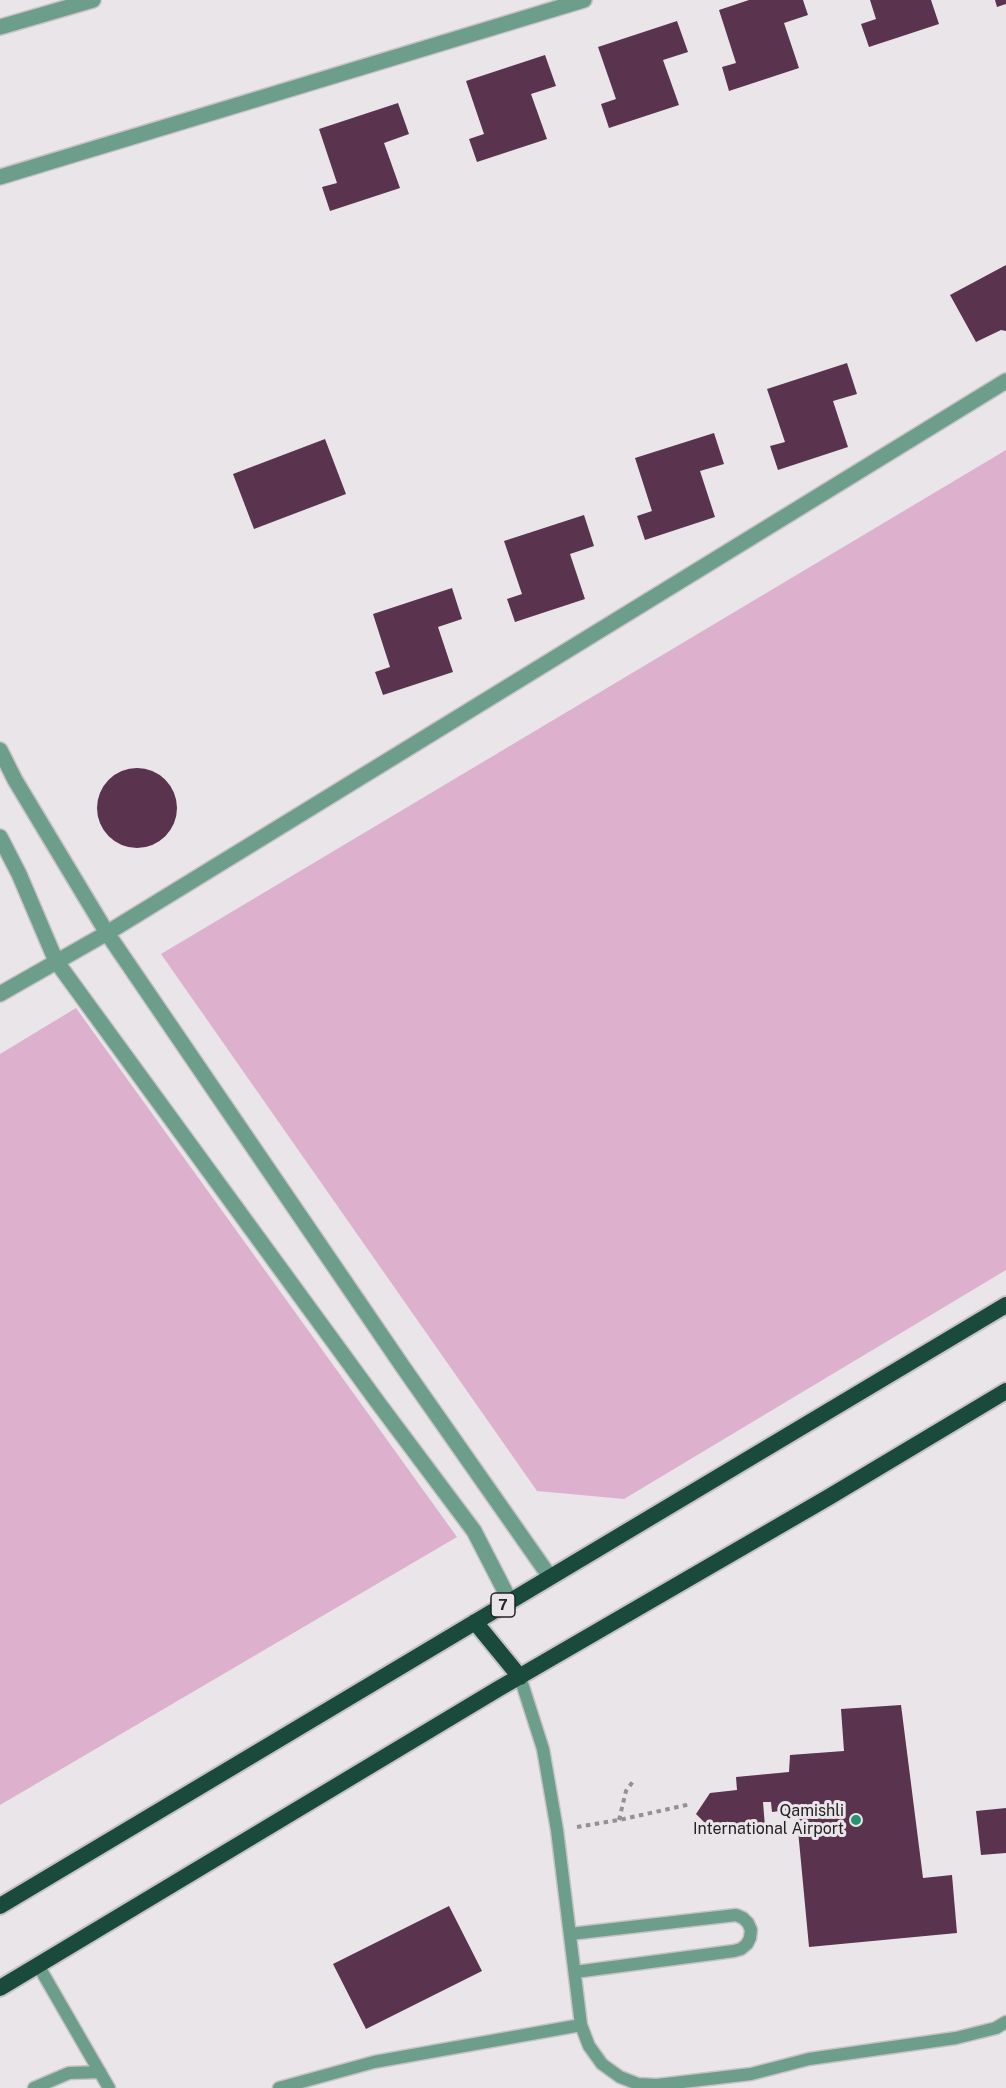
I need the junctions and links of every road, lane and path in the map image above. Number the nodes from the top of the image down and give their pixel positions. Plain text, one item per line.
1 (93, 0) edge
2 (584, 0) edge
3 (0, 27) edge
4 (0, 177) edge
5 (1006, 381) edge
6 (0, 750) edge
7 (0, 837) edge
8 (107, 933) junction
9 (56, 961) junction
10 (0, 994) edge
11 (1006, 1305) edge
12 (1006, 1391) edge
13 (550, 1577) junction
14 (510, 1601) junction
15 (475, 1622) junction
16 (520, 1677) junction
17 (634, 1780) dead end
18 (691, 1804) dead end
19 (619, 1820) junction
20 (557, 1830) junction
21 (0, 1906) edge
22 (570, 1935) junction
23 (38, 1965) junction
24 (574, 1972) junction
25 (0, 1988) edge
26 (1006, 2022) edge
27 (581, 2025) junction
28 (100, 2072) junction
29 (34, 2088) edge
30 (110, 2088) edge
31 (279, 2088) edge

1 - 3 street
2 - 4 street
5 - 8 street
6 - 8 street
7 - 9 street
8 - 9 street
8 - 13 street
9 - 10 street
9 - 14 street
11 - 13 highway, 7
12 - 16 highway
13 - 14 highway, 7
14 - 15 highway, 7
15 - 16 highway
15 - 21 highway, 7
16 - 20 lane
16 - 23 highway
17 - 19 path
18 - 19 path
19 - 20 path
20 - 22 lane
22 - 24 lane
22 - 24 lane
23 - 25 highway
23 - 28 lane
24 - 27 lane
26 - 27 lane
27 - 31 lane
28 - 29 lane
28 - 30 lane

